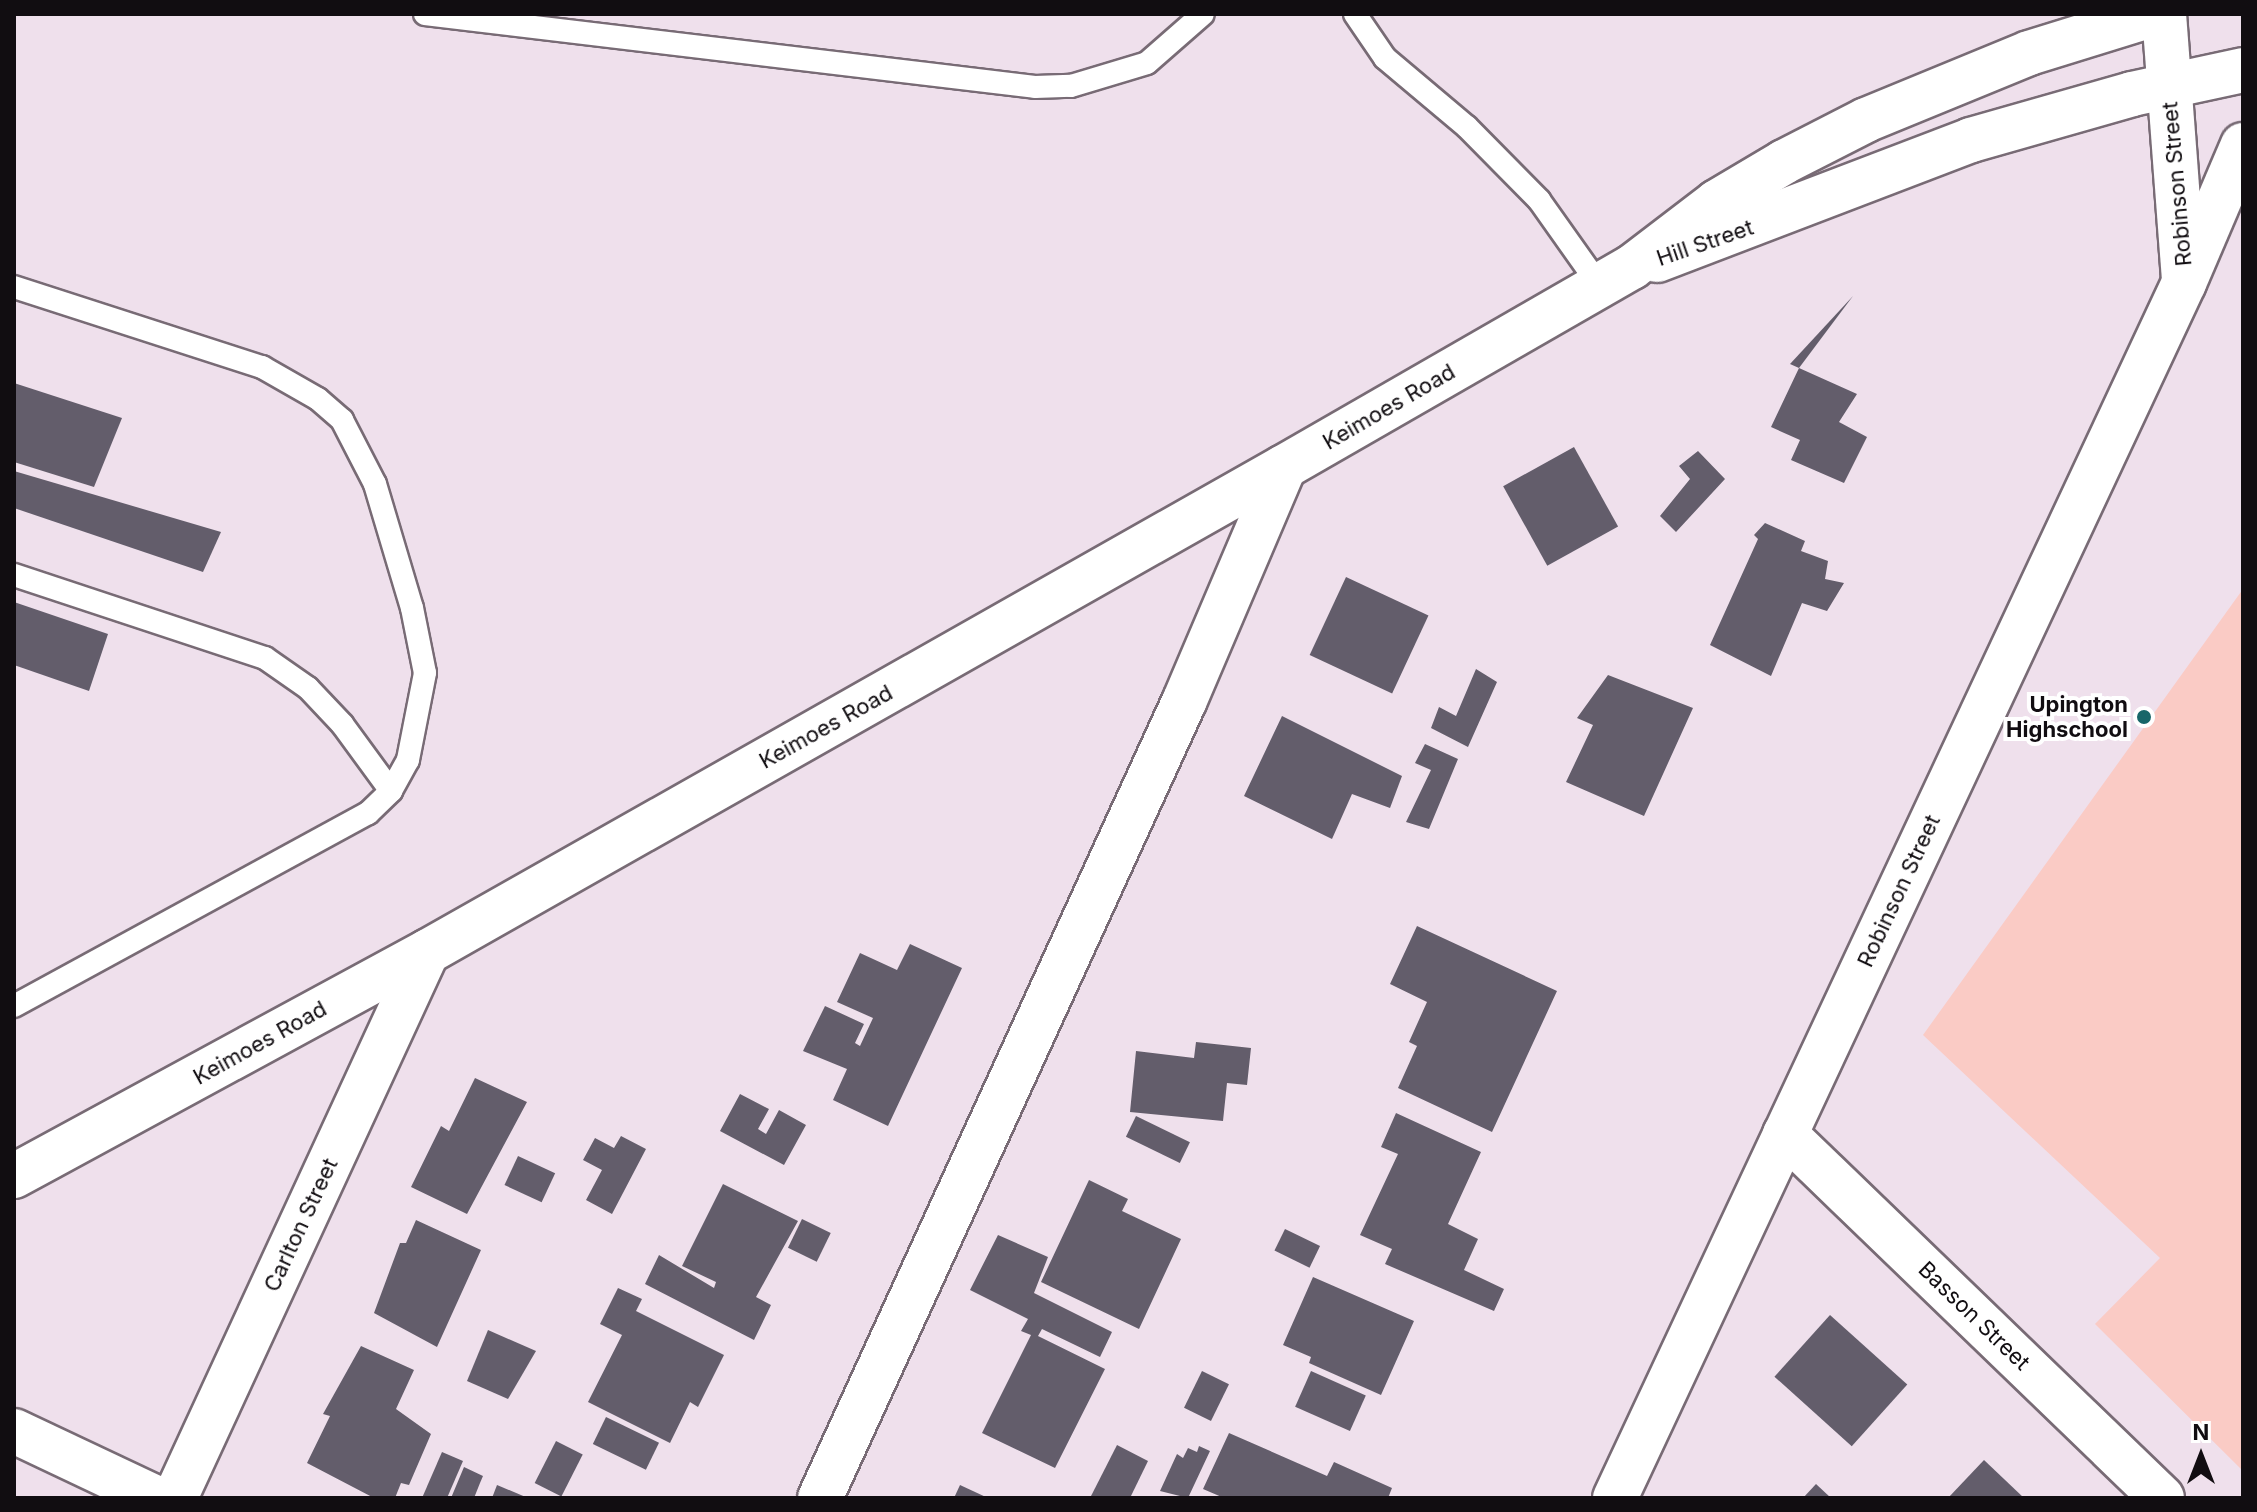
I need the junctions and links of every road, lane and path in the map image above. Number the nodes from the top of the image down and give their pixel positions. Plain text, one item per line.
1 (425, 14) edge
2 (1203, 14) edge
3 (1355, 14) edge
4 (2155, 14) edge
5 (2164, 14) edge
6 (2243, 70) edge
7 (2169, 85) junction
8 (2243, 145) edge
9 (1616, 276) junction
10 (2184, 283) junction
11 (14, 287) edge
12 (1284, 467) junction
13 (14, 575) edge
14 (391, 791) junction
15 (427, 952) junction
16 (14, 1006) edge
17 (1785, 1134) junction
18 (14, 1176) edge
19 (14, 1431) edge
20 (156, 1498) edge
21 (175, 1498) edge
22 (820, 1498) edge
23 (1615, 1498) edge
24 (2162, 1498) edge

1 - 2 lane
3 - 9 lane
4 - 9 street, Hill Street
5 - 7 street, Robinson Street
6 - 7 street, Hill Street
7 - 9 street, Hill Street
7 - 10 street, Robinson Street
8 - 10 street, Robinson Street
9 - 12 street, Keimoes Road
10 - 17 street, Robinson Street
11 - 14 lane
12 - 15 street, Keimoes Road
12 - 22 street
13 - 14 lane
14 - 16 lane
15 - 18 street, Keimoes Road
15 - 21 street, Carlton Street
17 - 23 street, Robinson Street
17 - 24 street, Basson Street
19 - 20 street

